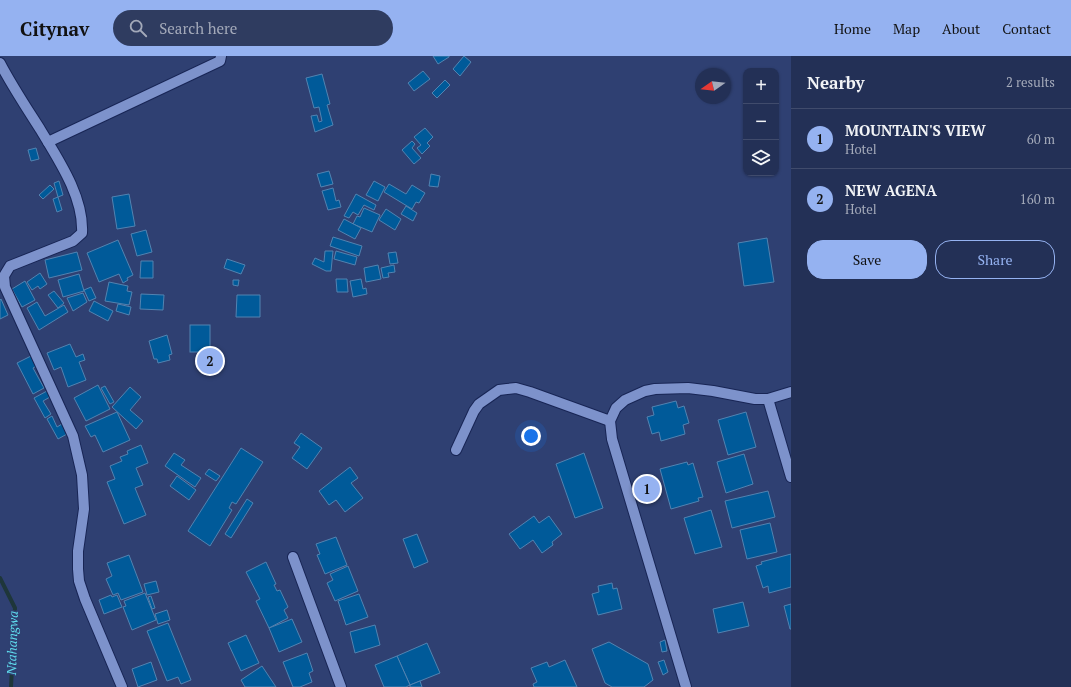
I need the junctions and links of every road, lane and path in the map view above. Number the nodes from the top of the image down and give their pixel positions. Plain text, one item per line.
1 (221, 56) edge
2 (0, 63) edge
3 (48, 142) junction
4 (791, 392) edge
5 (768, 399) junction
6 (610, 421) junction
7 (456, 450) dead end
8 (791, 477) edge
9 (293, 557) dead end
10 (122, 687) edge
11 (341, 687) edge
12 (686, 687) edge

1 - 3 street
2 - 3 street
3 - 10 street
4 - 5 street
5 - 6 street
5 - 8 street
6 - 7 street
6 - 12 street
9 - 11 street

